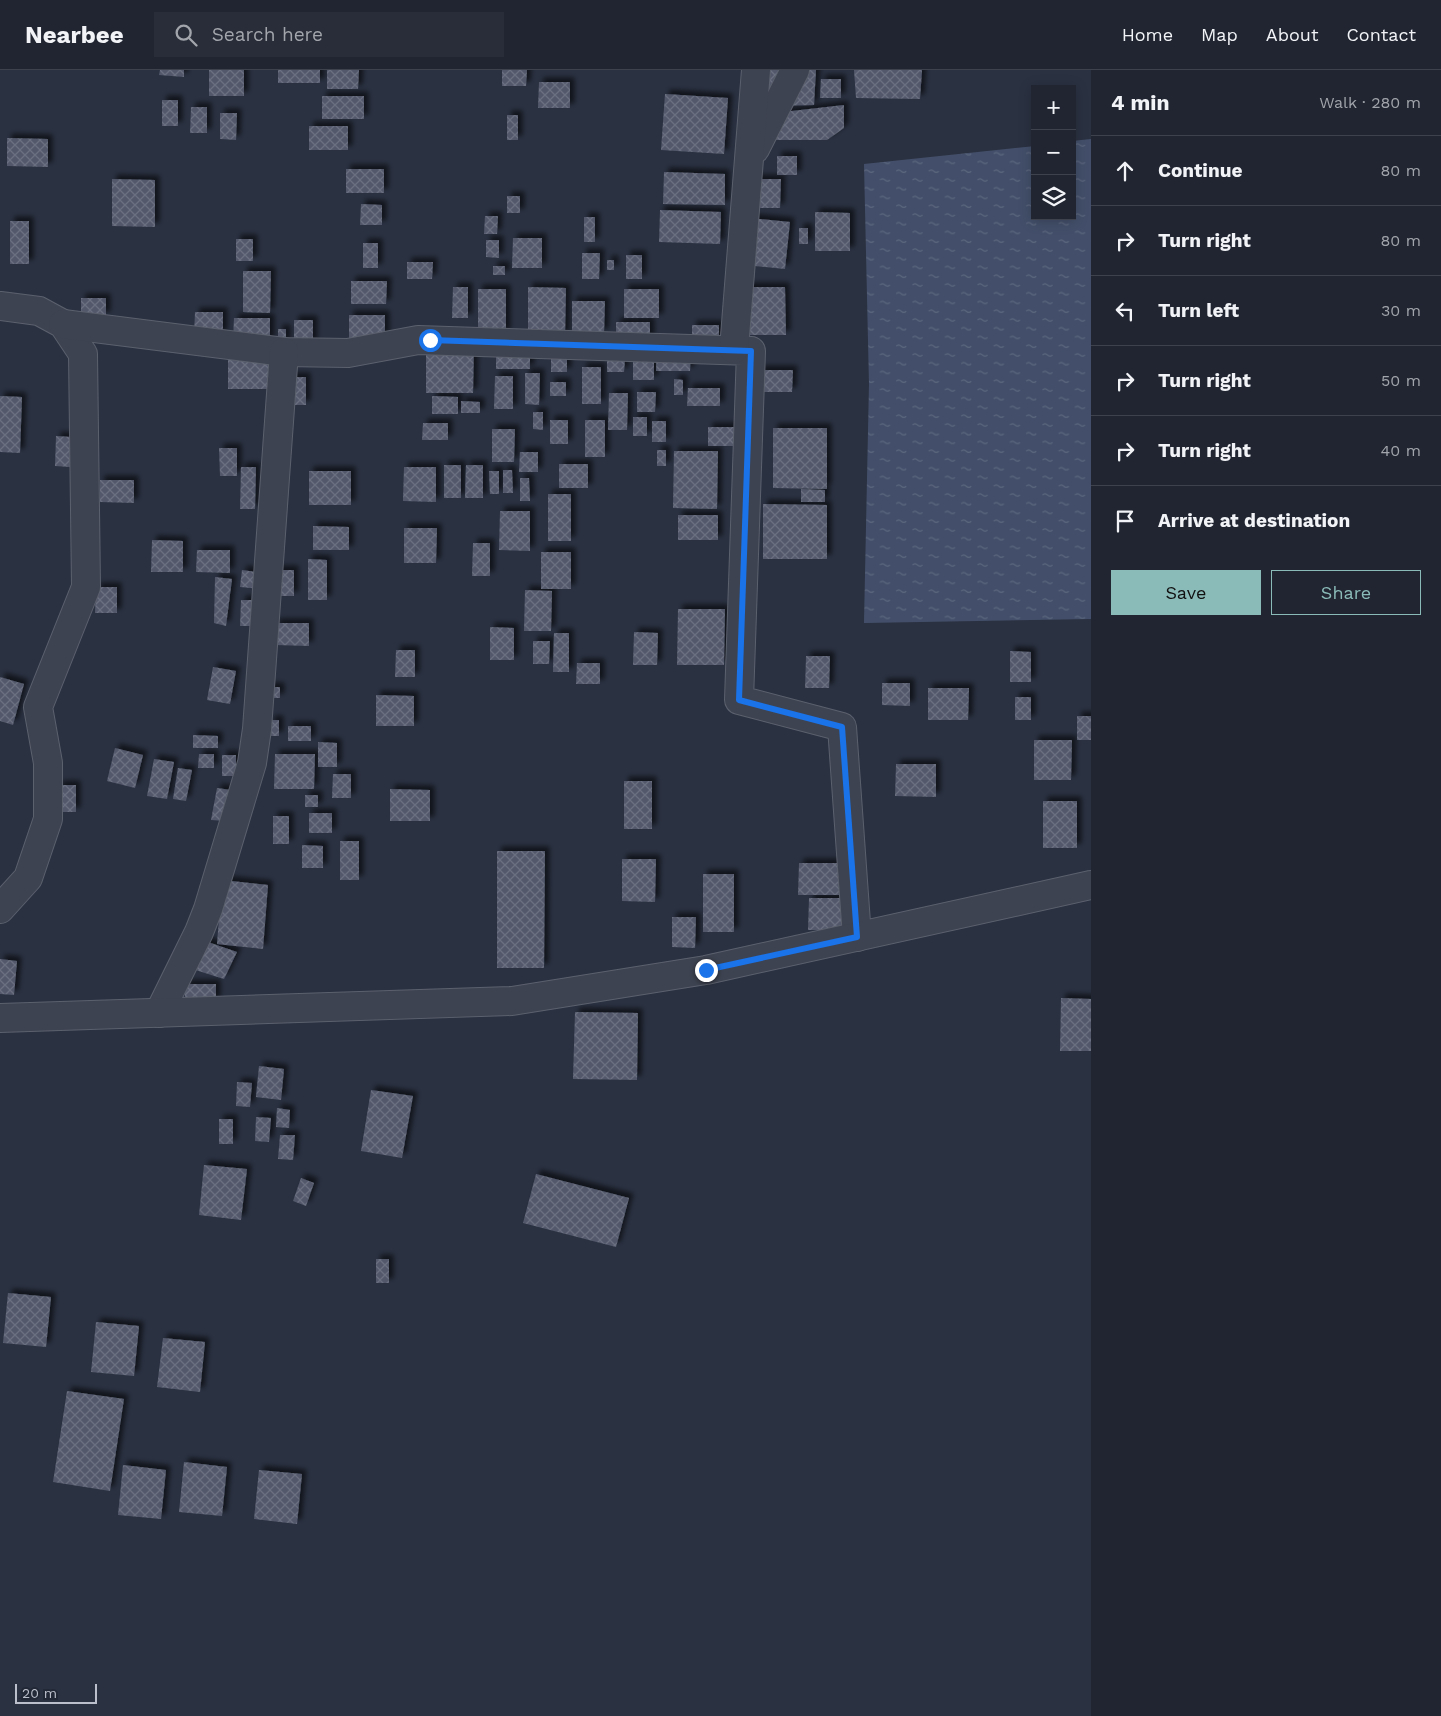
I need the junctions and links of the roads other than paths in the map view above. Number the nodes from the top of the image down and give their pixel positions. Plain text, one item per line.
1 (756, 70) edge
2 (795, 70) edge
3 (749, 161) junction
4 (0, 306) edge
5 (63, 324) junction
6 (734, 349) junction
7 (284, 352) junction
8 (1091, 885) edge
9 (0, 909) edge
10 (857, 937) junction
11 (159, 1013) junction
12 (0, 1018) edge

1 - 3 street
2 - 3 street
3 - 6 street
4 - 5 street
5 - 7 street
5 - 9 street
6 - 7 street
6 - 10 street
7 - 11 street
8 - 10 street
10 - 11 street
11 - 12 street

